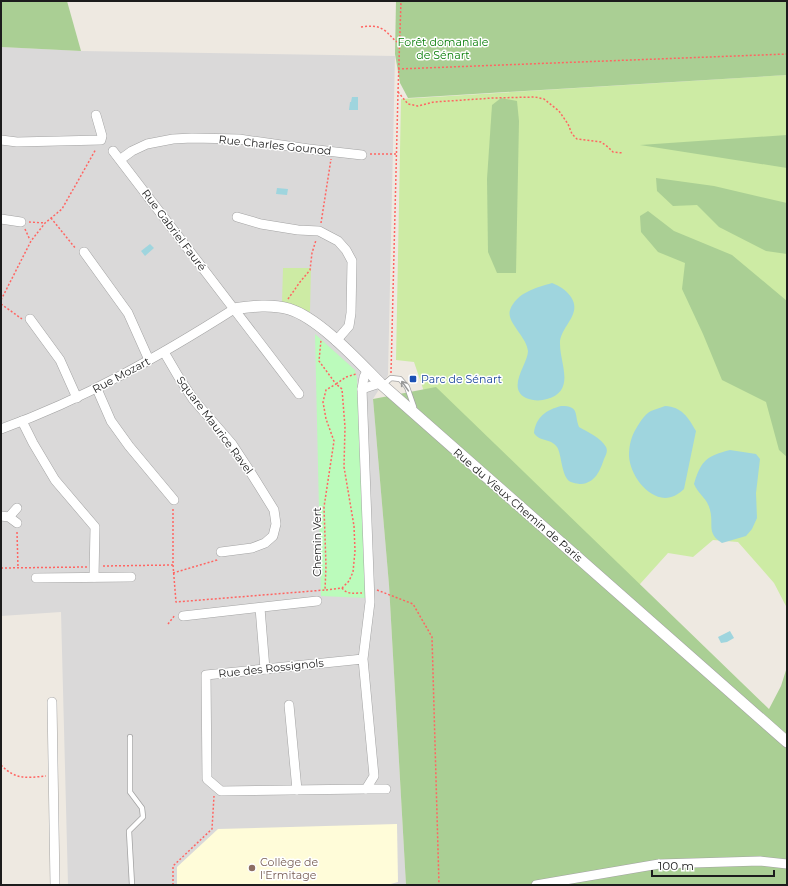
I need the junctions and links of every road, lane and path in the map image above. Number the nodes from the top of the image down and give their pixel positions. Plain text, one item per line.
1 (401, 1) edge
2 (361, 27) dead end
3 (399, 43) junction
4 (787, 54) edge
5 (398, 68) junction
6 (398, 92) junction
7 (96, 115) dead end
8 (1, 140) edge
9 (107, 145) junction
10 (332, 152) junction
11 (623, 153) dead end
12 (396, 154) junction
13 (362, 155) joint
14 (121, 159) junction
15 (237, 217) dead end
16 (51, 218) junction
17 (1, 219) edge
18 (21, 222) junction
19 (45, 223) junction
20 (319, 231) junction
21 (31, 241) junction
22 (84, 252) joint
23 (1, 300) edge
24 (1, 304) edge
25 (284, 308) junction
26 (234, 309) junction
27 (30, 319) joint
28 (322, 328) junction
29 (336, 341) junction
30 (164, 352) junction
31 (149, 360) junction
32 (362, 372) junction
33 (385, 382) junction
34 (336, 384) junction
35 (96, 388) junction
36 (362, 389) junction
37 (299, 394) dead end
38 (77, 398) junction
39 (412, 411) junction
40 (22, 421) junction
41 (2, 426) edge
42 (174, 500) joint
43 (17, 508) dead end
44 (5, 516) edge
45 (17, 523) joint
46 (222, 552) joint
47 (18, 568) dead end
48 (173, 573) junction
49 (131, 577) dead end
50 (36, 578) dead end
51 (94, 578) junction
52 (342, 588) junction
53 (325, 590) junction
54 (370, 590) junction
55 (317, 601) dead end
56 (260, 608) junction
57 (183, 616) dead end
58 (363, 659) junction
59 (265, 669) junction
60 (52, 702) dead end
61 (290, 705) dead end
62 (130, 737) dead end
63 (787, 742) edge
64 (1, 765) edge
65 (54, 776) junction
66 (215, 786) junction
67 (366, 789) junction
68 (386, 789) dead end
69 (297, 790) junction
70 (787, 864) edge
71 (55, 885) edge
72 (132, 885) edge
73 (173, 885) edge
74 (439, 885) edge
75 (536, 885) edge

1 - 3 path
2 - 3 path
3 - 5 path
4 - 5 path
5 - 6 path
6 - 11 path
6 - 12 path
7 - 9 street
8 - 9 street
9 - 14 street, Rue Gabriel Fauré
9 - 16 path
10 - 13 street, Rue Charles Gounod
10 - 14 street, Rue Charles Gounod
10 - 20 path
12 - 13 path
12 - 33 path
14 - 26 street, Rue Gabriel Fauré
15 - 20 street
16 - 19 path
16 - 22 path
17 - 18 street
18 - 19 path
18 - 21 path
19 - 21 path
20 - 25 path
20 - 29 street
21 - 23 path
22 - 31 street
24 - 27 path
25 - 26 street, Rue du Vieux Chemin de Paris
25 - 28 street, Rue du Vieux Chemin de Paris
26 - 30 street, Rue Mozart
26 - 37 street, Rue Gabriel Fauré
27 - 38 street
28 - 29 street, Rue du Vieux Chemin de Paris
28 - 34 path
29 - 32 street, Rue du Vieux Chemin de Paris
30 - 31 street, Rue Mozart
30 - 46 street, Square Maurice Ravel
31 - 35 street, Rue Mozart
32 - 33 street, Rue du Vieux Chemin de Paris
32 - 34 path
32 - 36 street
33 - 36 street
33 - 39 street, Rue du Vieux Chemin de Paris
39 -> 33 lane
34 - 52 path
34 - 53 path, Chemin Vert
35 - 38 street, Rue Mozart
35 - 42 street
36 - 54 street
38 - 40 street, Rue Mozart
39 - 63 street, Rue du Vieux Chemin de Paris
40 - 41 street, Rue Mozart
40 - 51 street
42 - 48 path, Chemin Vert
43 - 44 street
44 - 45 street
45 - 47 path
46 - 48 path
48 - 53 path, Chemin Vert
49 - 51 street
50 - 51 street
52 - 53 path
52 - 54 path
54 - 58 street
54 - 74 path
55 - 56 street
56 - 57 street
56 - 59 street
58 - 59 street, Rue des Rossignols
58 - 67 street
59 - 66 street, Rue des Rossignols
60 - 65 street
61 - 69 street
62 - 72 lane
64 - 65 path
65 - 71 street
66 - 69 street
66 - 73 path
67 - 68 street
67 - 69 street
70 - 75 street

